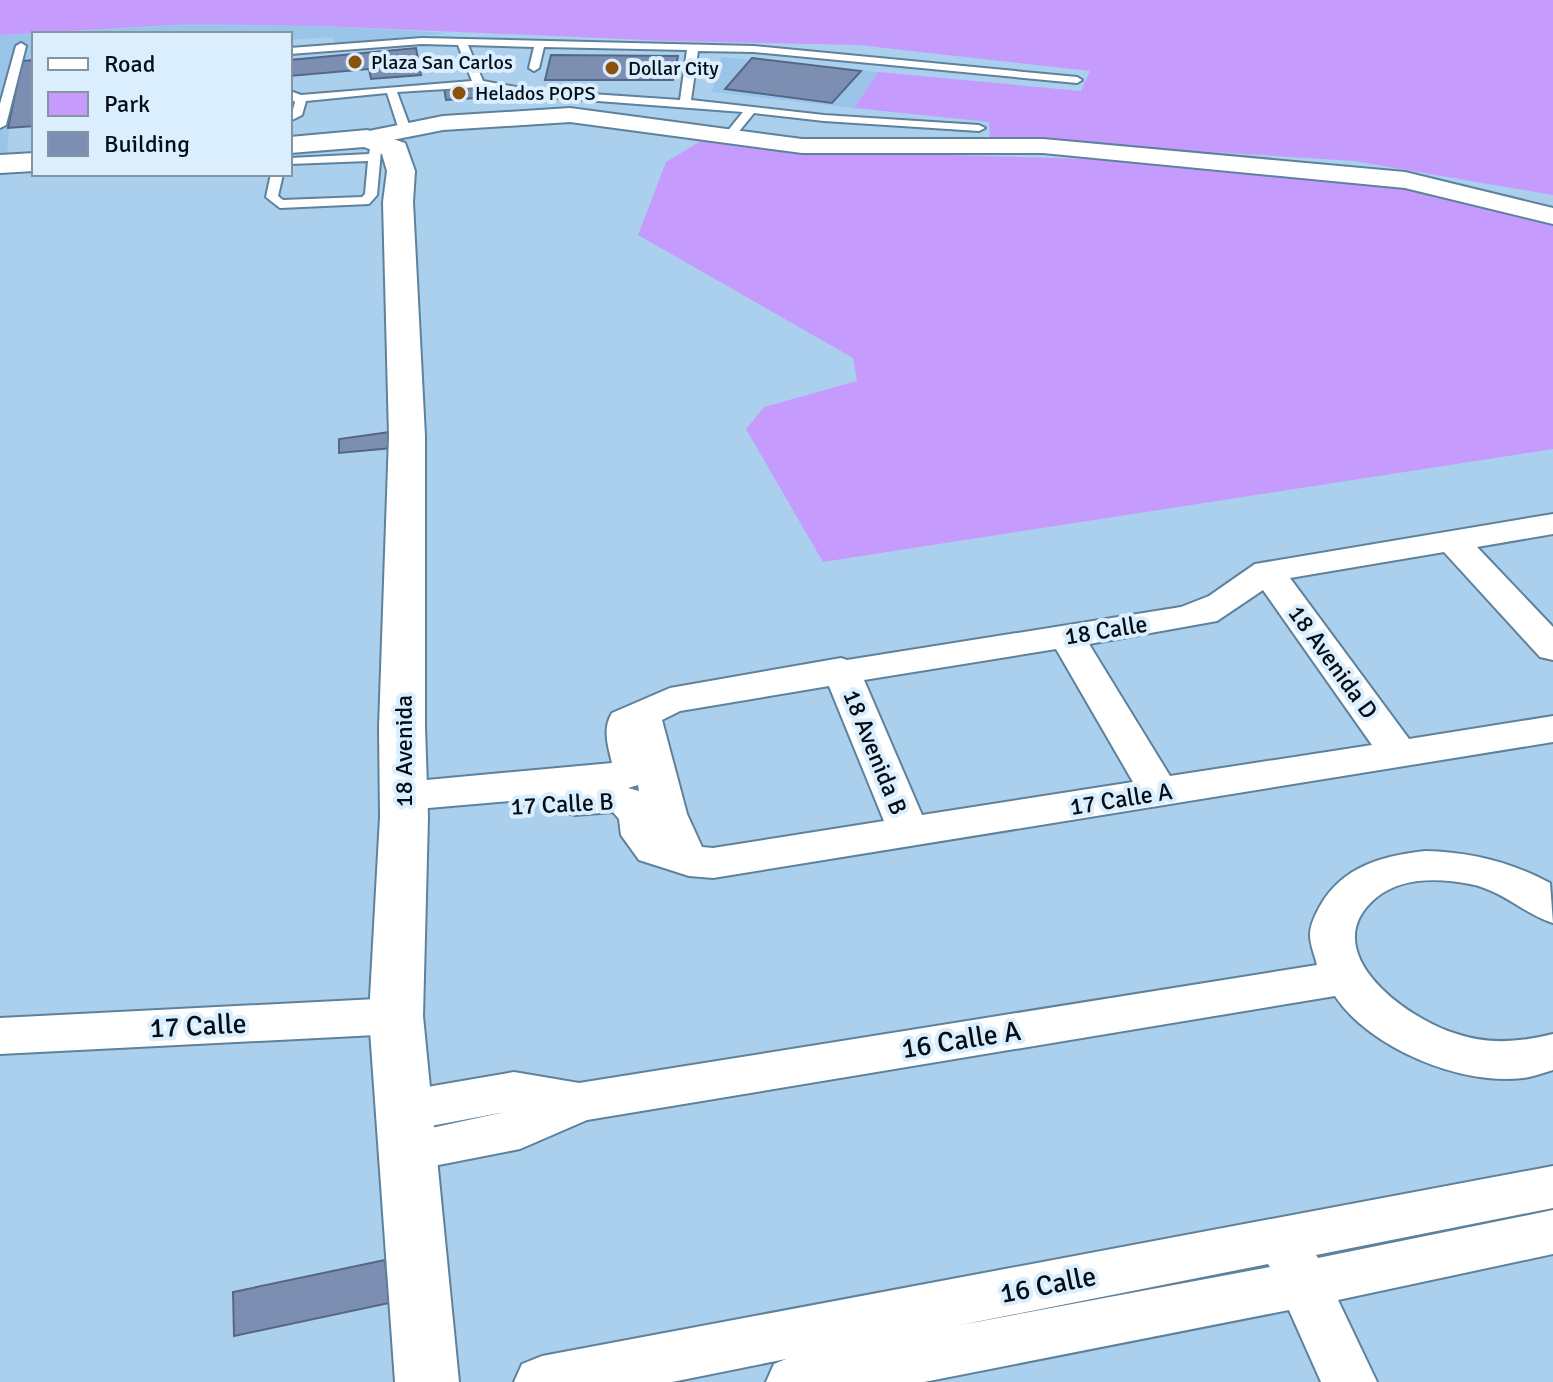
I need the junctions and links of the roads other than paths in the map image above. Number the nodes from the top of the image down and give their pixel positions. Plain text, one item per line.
1 (463, 42) junction
2 (540, 43) junction
3 (21, 46) dead end
4 (693, 47) junction
5 (292, 51) edge
6 (534, 68) dead end
7 (1077, 80) dead end
8 (479, 84) junction
9 (391, 89) junction
10 (295, 96) edge
11 (685, 103) junction
12 (751, 110) junction
13 (292, 117) edge
14 (0, 125) edge
15 (979, 128) dead end
16 (728, 138) junction
17 (380, 142) junction
18 (292, 145) edge
19 (292, 161) edge
20 (32, 162) edge
21 (0, 164) edge
22 (277, 176) edge
23 (1553, 216) edge
24 (1553, 524) edge
25 (1452, 540) junction
26 (1267, 571) junction
27 (1067, 637) junction
28 (1553, 649) edge
29 (841, 670) junction
30 (649, 709) junction
31 (1553, 729) edge
32 (1398, 753) junction
33 (1160, 793) junction
34 (404, 807) junction
35 (909, 833) junction
36 (689, 861) junction
37 (1553, 907) edge
38 (1344, 978) junction
39 (396, 1016) junction
40 (0, 1036) edge
41 (1553, 1052) edge
42 (406, 1131) junction
43 (1553, 1187) edge
44 (1553, 1232) edge
45 (1293, 1261) junction
46 (681, 1370) edge
47 (427, 1382) edge
48 (542, 1382) edge
49 (794, 1382) edge
50 (1349, 1382) edge

1 - 2 lane
1 - 5 lane
1 - 8 lane
2 - 4 lane
2 - 6 lane
3 - 14 lane
4 - 7 lane
4 - 11 lane
8 - 9 lane
8 - 11 lane
9 - 10 lane
9 - 17 lane
10 - 13 lane
11 - 12 lane
12 - 15 lane
12 - 16 lane
16 - 17 street
16 - 23 street
17 - 18 street
17 - 19 lane
17 - 22 lane
17 - 34 street, 18 Avenida
20 - 21 street
24 - 25 street, 18 Calle
25 - 26 street, 18 Calle
25 - 28 street
26 - 27 street, 18 Calle
26 - 32 street, 18 Avenida D
27 - 29 street, 18 Calle
27 - 33 street
29 - 30 street, 18 Calle
29 - 35 street, 18 Avenida B
30 - 34 street, 17 Calle B
30 - 36 street
31 - 32 street, 17 Calle A
32 - 33 street, 17 Calle A
33 - 35 street, 17 Calle A
34 - 36 street, 17 Calle B
34 - 39 street, 18 Avenida
35 - 36 street, 17 Calle A
37 - 38 street
38 - 41 street
38 - 42 street, 16 Calle A
39 - 40 street, 17 Calle
39 - 42 street, 18 Avenida
42 - 47 street, 18 Avenida
43 - 45 street, 16 Calle
44 - 45 street, 16 Calle
45 - 46 street, 16 Calle
45 - 49 street, 16 Calle
45 - 50 street
46 - 48 street, 16 Calle

